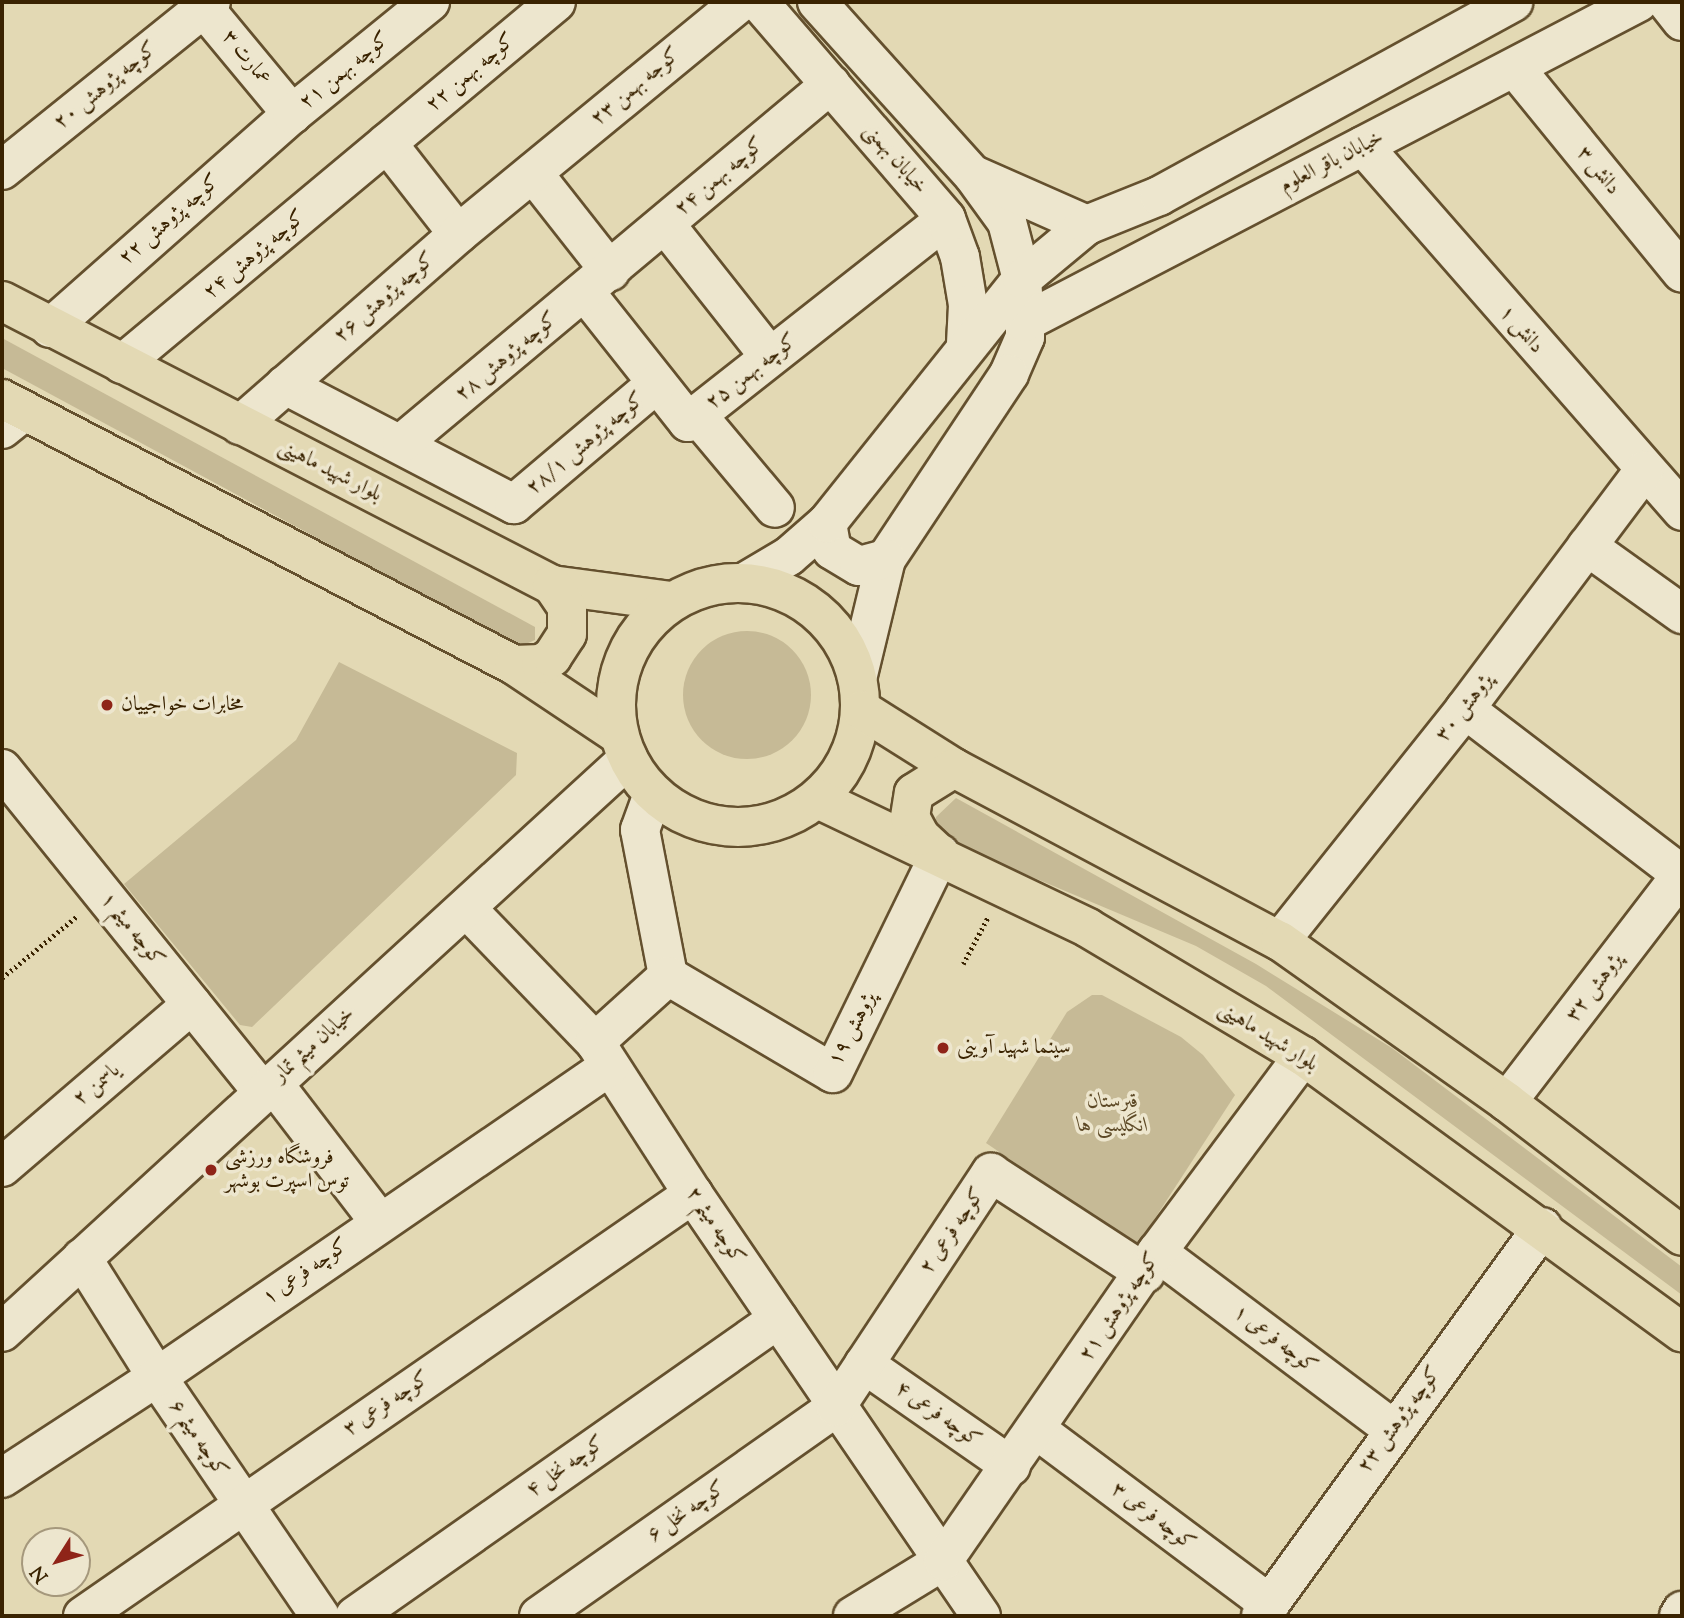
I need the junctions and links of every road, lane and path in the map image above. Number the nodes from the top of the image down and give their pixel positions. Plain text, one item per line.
1 (430, 2) edge
2 (555, 2) edge
3 (740, 2) edge
4 (759, 2) edge
5 (817, 2) edge
6 (1513, 2) edge
7 (1639, 2) edge
8 (1667, 2) edge
9 (205, 4) edge
10 (1682, 21) edge
11 (1515, 68) junction
12 (831, 85) junction
13 (292, 114) junction
14 (387, 143) junction
15 (1363, 146) junction
16 (2, 170) edge
17 (533, 173) junction
18 (973, 175) junction
19 (946, 219) junction
20 (665, 224) junction
21 (1087, 225) junction
22 (458, 234) junction
23 (1682, 273) edge
24 (1022, 279) junction
25 (598, 281) junction
26 (2, 302) edge
27 (1025, 322) junction
28 (50, 328) junction
29 (966, 344) junction
30 (770, 358) junction
31 (122, 364) junction
32 (657, 383) junction
33 (285, 384) junction
34 (9, 413) edge
35 (697, 415) junction
36 (240, 425) junction
37 (402, 443) junction
38 (1644, 471) junction
39 (775, 508) dead end
40 (1682, 512) edge
41 (827, 523) junction
42 (1587, 546) junction
43 (886, 559) junction
44 (745, 582) junction
45 (552, 585) junction
46 (671, 601) junction
47 (1682, 614) edge
48 (513, 666) junction
49 (860, 692) junction
50 (1465, 709) junction
51 (624, 747) junction
52 (954, 768) junction
53 (6, 784) edge
54 (653, 794) junction
55 (818, 799) junction
56 (940, 854) junction
57 (1682, 874) edge
58 (104, 894) junction
59 (467, 909) junction
60 (1280, 941) junction
61 (668, 976) junction
62 (2, 978) edge
63 (192, 1004) junction
64 (603, 1054) junction
65 (1303, 1056) junction
66 (267, 1087) junction
67 (1507, 1102) junction
68 (2, 1167) edge
69 (693, 1195) junction
70 (379, 1221) junction
71 (1543, 1227) junction
72 (1682, 1236) edge
73 (82, 1258) junction
74 (1151, 1263) junction
75 (778, 1319) junction
76 (2, 1332) edge
77 (1682, 1332) edge
78 (864, 1364) junction
79 (157, 1377) junction
80 (836, 1407) junction
81 (1393, 1429) junction
82 (1037, 1430) junction
83 (1011, 1466) junction
84 (2, 1478) edge
85 (243, 1504) junction
86 (943, 1561) junction
87 (1265, 1610) edge
88 (1682, 1611) edge
89 (83, 1616) edge
90 (320, 1616) edge
91 (355, 1616) edge
92 (539, 1616) edge
93 (853, 1616) edge
94 (981, 1616) edge
95 (1679, 1616) edge

1 - 13 street, کوچه بهمن ۲۱
2 - 14 street, کوچه بهمن ۲۲
3 - 17 street, کوجه بهمن ۲۳
4 - 12 street, خیابان بهمنی
5 - 18 street
6 - 21 street
7 - 11 street, خیابان باقر العلوم
8 - 10 street
9 - 13 street, عمارت ۳
9 - 16 street, کوچه پژوهش ۲۰
11 - 15 street, خیابان باقر العلوم
11 - 23 street, دانش ۳
12 - 19 street, خیابان بهمنی
12 - 20 street, کوچه بهمن ۲۴
13 - 28 street, کوچه پژوهش ۲۲
14 - 22 street
14 - 31 street, کوچه پژوهش ۲۴
15 - 27 street, خیابان باقر العلوم
15 - 38 street, دانش ۱
17 - 22 street, کوچه پژوهش ۲۶
17 - 25 street, کوچه بهمن ۲۵
18 - 21 street
18 - 24 street
19 - 29 street, خیابان بهمنی
19 - 30 street, کوچه بهمن ۲۵
20 - 25 street, کوچه بهمن ۲۴
20 - 30 street
21 - 24 street
22 - 33 street, کوچه پژوهش ۲۶
24 - 27 street
24 - 29 street
25 - 32 street, کوچه بهمن ۲۵
25 - 37 street, کوچه پژوهش ۲۸
26 - 28 main road, بلوار شهید ماهینی
27 - 43 street
28 - 31 main road, بلوار شهید ماهینی
29 - 41 street
30 - 35 street, کوچه بهمن ۲۵
31 - 36 main road, بلوار شهید ماهینی
32 - 35 street, کوچه بهمن ۲۵
32 - 37 street, کوچه پژوهش ۲۸/۱
33 - 36 street, کوچه پژوهش ۲۶
33 - 37 street
34 - 48 main road
35 - 39 street
36 - 45 main road, بلوار شهید ماهینی
38 - 40 street, دانش ۱
38 - 42 street, پژوهش ۳۰
41 - 43 street
41 - 44 street
42 - 47 street
42 - 50 street, پژوهش ۳۰
43 - 49 street
44 - 46 main road
44 - 49 main road
45 - 46 main road, بلوار شهید ماهینی
45 - 48 main road
46 - 51 main road
48 - 51 main road
49 - 52 main road
49 - 55 main road
50 - 57 street
50 - 60 street, پژوهش ۳۰
51 - 54 main road
51 - 59 street, خیابان میثم تمار
52 - 56 main road
52 - 60 main road
53 - 58 street, کوچه میثم ۱
54 - 55 main road
54 - 61 street
55 - 56 main road, بلوار شهید ماهینی
56 - 61 street, پژوهش ۱۹
56 - 65 main road, بلوار شهید ماهینی
57 - 67 street, پژوهش ۳۲
58 - 62 path
58 - 63 street, کوچه میثم ۱
59 - 64 street, کوچه میثم ۲
59 - 66 street, خیابان میثم تمار
60 - 67 main road
61 - 64 street, کوچه فرعی ۱
63 - 66 street, کوچه میثم ۱
63 - 68 street, یاسمن ۲
64 - 69 street, کوچه میثم ۲
64 - 70 street, کوچه فرعی ۱
65 - 71 main road, بلوار شهید ماهینی
65 - 74 street, کوچه پژوهش ۲۱
66 - 70 street, کوچه میثم ۱
66 - 73 street, خیابان میثم تمار
67 - 72 main road
69 - 75 street, کوچه میثم ۲
69 - 85 street, کوچه فرعی ۳
70 - 79 street, کوچه فرعی ۱
71 - 77 main road, بلوار شهید ماهینی
71 - 81 street, کوچه پژوهش ۲۳
73 - 76 street, خیابان میثم تمار
73 - 79 street, کوچه میثم ۶
74 - 78 street, کوچه فرعی ۲
74 - 81 street, کوچه فرعی ۱
74 - 82 street, کوچه پژوهش ۲۱
75 - 80 street, کوچه میثم ۲
75 - 91 street, کوچه نخل ۴
78 - 80 street, کوچه فرعی ۲
78 - 83 street, کوچه فرعی ۴
79 - 84 street, کوچه فرعی ۱
79 - 85 street, کوچه میثم ۶
80 - 86 street, کوچه میثم ۲
80 - 92 street, کوچه نخل ۶
81 - 87 street, کوچه پژوهش ۲۳
82 - 83 street, کوچه پژوهش ۲۱
82 - 87 street, کوچه فرعی ۳
83 - 86 street, کوچه پژوهش ۲۱
85 - 89 street, کوچه فرعی ۳
85 - 90 street, کوچه میثم ۶
86 - 93 street
86 - 94 street, کوچه میثم ۲
88 - 95 street

